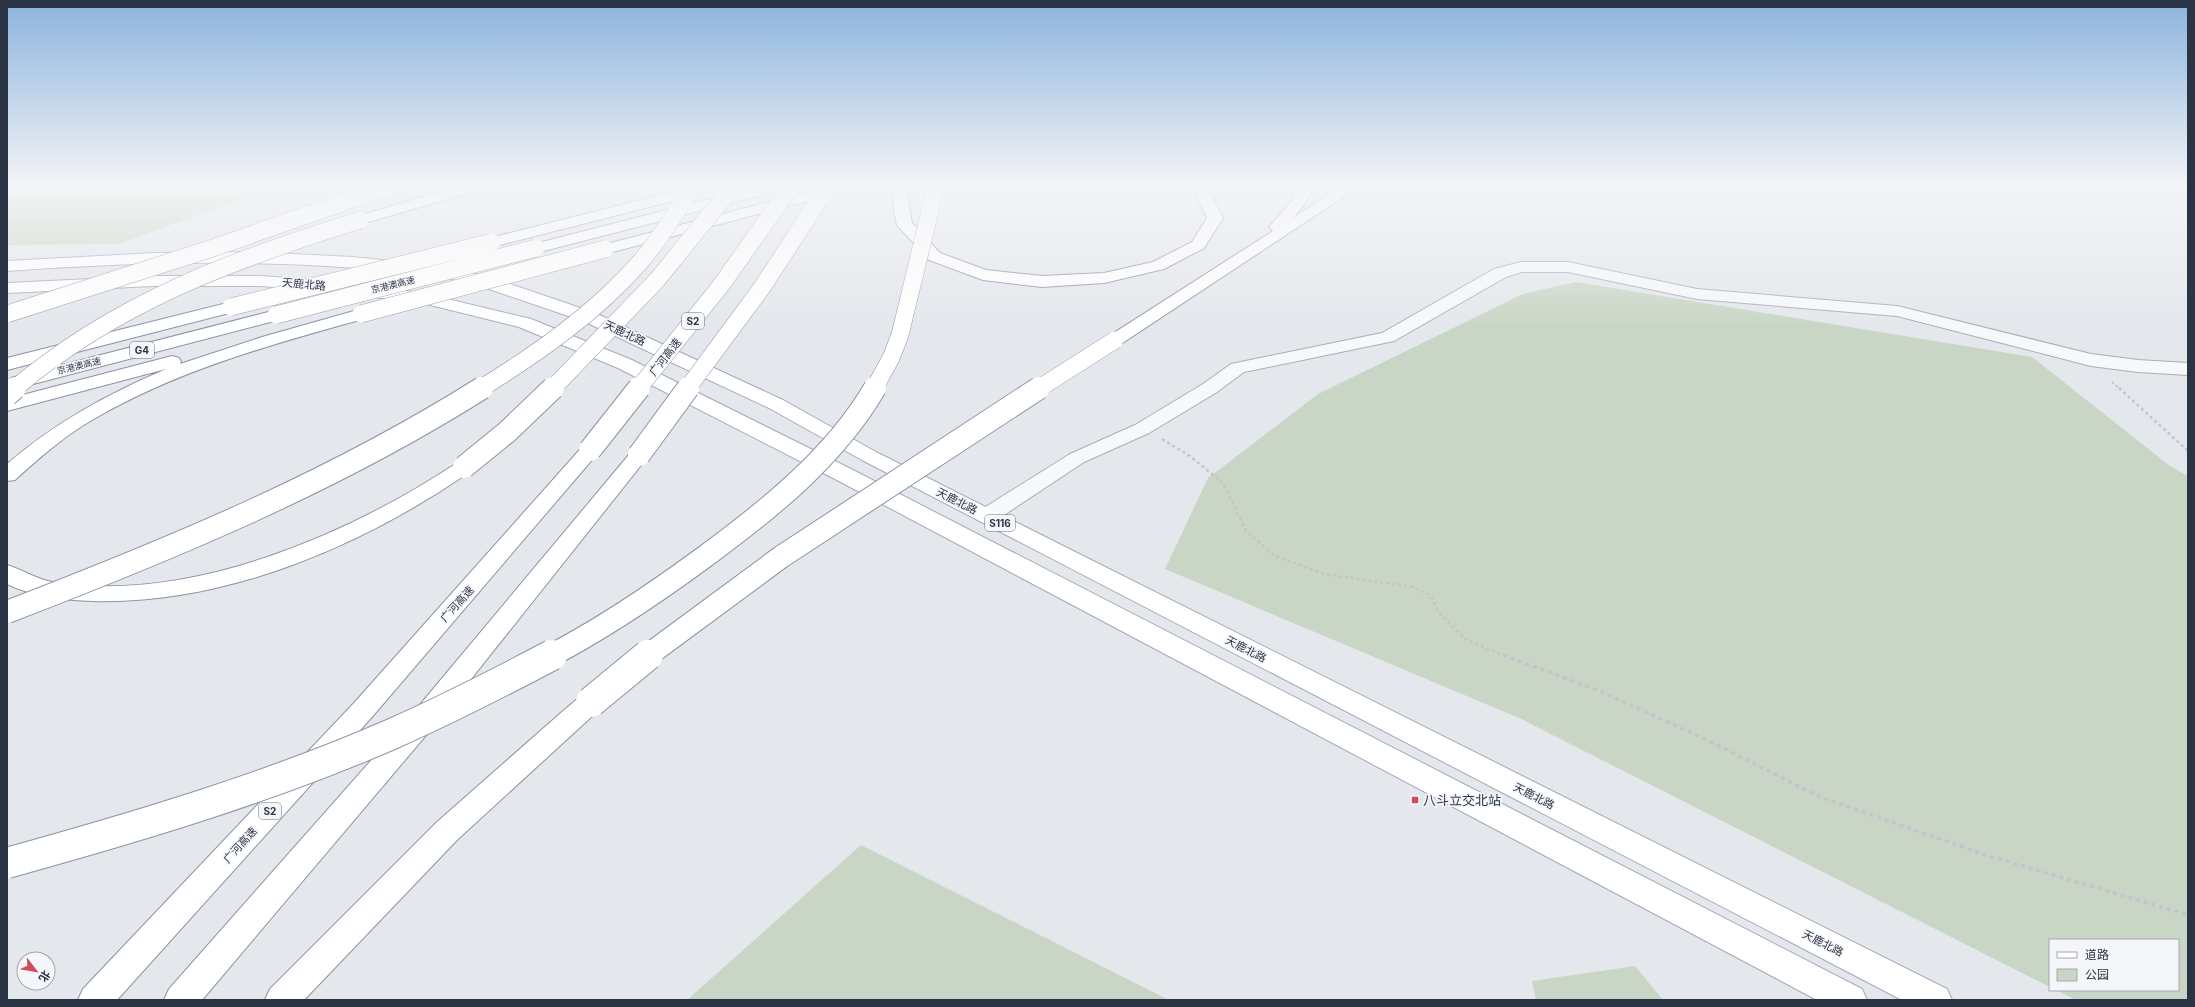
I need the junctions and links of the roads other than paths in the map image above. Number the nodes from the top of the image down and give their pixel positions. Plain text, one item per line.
1 (256, 233) edge
2 (320, 233) edge
3 (528, 233) edge
4 (595, 233) edge
5 (662, 233) edge
6 (667, 233) edge
7 (695, 233) edge
8 (758, 233) edge
9 (797, 233) edge
10 (911, 233) edge
11 (925, 233) edge
12 (1208, 233) edge
13 (1271, 233) edge
14 (1281, 233) edge
15 (7, 266) edge
16 (1225, 269) junction
17 (7, 288) edge
18 (7, 314) edge
19 (308, 328) junction
20 (7, 364) edge
21 (2188, 369) edge
22 (7, 384) edge
23 (7, 395) edge
24 (776, 404) junction
25 (7, 405) edge
26 (743, 424) junction
27 (869, 456) junction
28 (843, 474) junction
29 (7, 475) edge
30 (987, 516) junction
31 (7, 573) edge
32 (7, 612) edge
33 (7, 863) edge
34 (95, 1000) edge
35 (181, 1000) edge
36 (282, 1000) edge
37 (1850, 1000) edge
38 (1935, 1000) edge

1 - 18 main road, bridge
2 - 23 main road, bridge
3 - 20 main road, 京港澳高速 / G4, bridge
4 - 22 main road, 京港澳高速 / G4, bridge
5 - 32 main road, bridge
6 - 19 main road, bridge
7 - 31 main road, bridge
8 - 34 main road, 广河高速 / S2, bridge
9 - 35 main road, bridge
10 - 12 main road
11 - 33 main road, bridge
13 - 16 main road
14 - 16 main road
15 - 24 main road, 天鹿北路 / S116
16 - 36 main road, bridge
17 - 26 main road, 天鹿北路 / S116
19 - 25 main road
19 - 29 main road
21 - 30 street
24 - 26 main road
24 - 27 main road, 天鹿北路 / S116
26 - 28 main road, 天鹿北路 / S116
27 - 28 main road
27 - 30 main road, 天鹿北路 / S116
28 - 37 main road, 天鹿北路 / S116
30 - 38 main road, 天鹿北路 / S116

